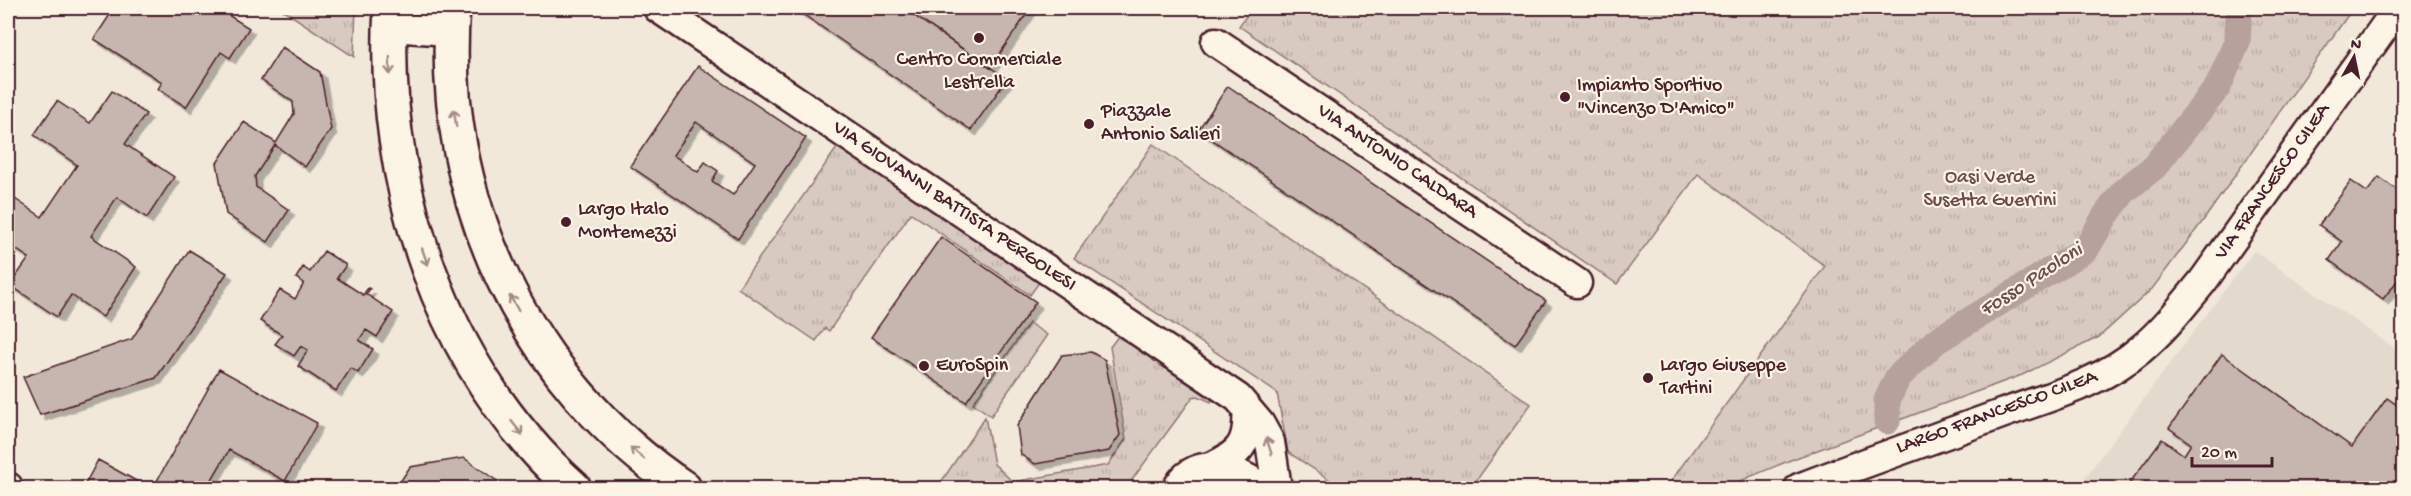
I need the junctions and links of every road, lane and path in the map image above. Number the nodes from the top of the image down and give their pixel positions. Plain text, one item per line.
1 (658, 8) edge
2 (2398, 8) edge
3 (390, 17) edge
4 (452, 19) edge
5 (1216, 42) dead end
6 (1577, 283) dead end
7 (2141, 350) joint
8 (1247, 409) junction
9 (1192, 480) edge
10 (574, 489) edge
11 (684, 489) edge
12 (1258, 489) edge
13 (1276, 489) edge
14 (1799, 489) edge

1 - 8 street, VIA GIOVANNI BATTISTA PERGOLESI
2 - 7 street, VIA FRANCESCO CILEA
3 - 4 street
3 -> 10 street
11 -> 4 street
5 - 6 street, VIA ANTONIO CALDARA
7 - 14 street, LARGO FRANCESCO CILEA
8 - 9 street
13 -> 8 street, VIA GIOVANNI BATTISTA PERGOLESI
9 - 12 street

